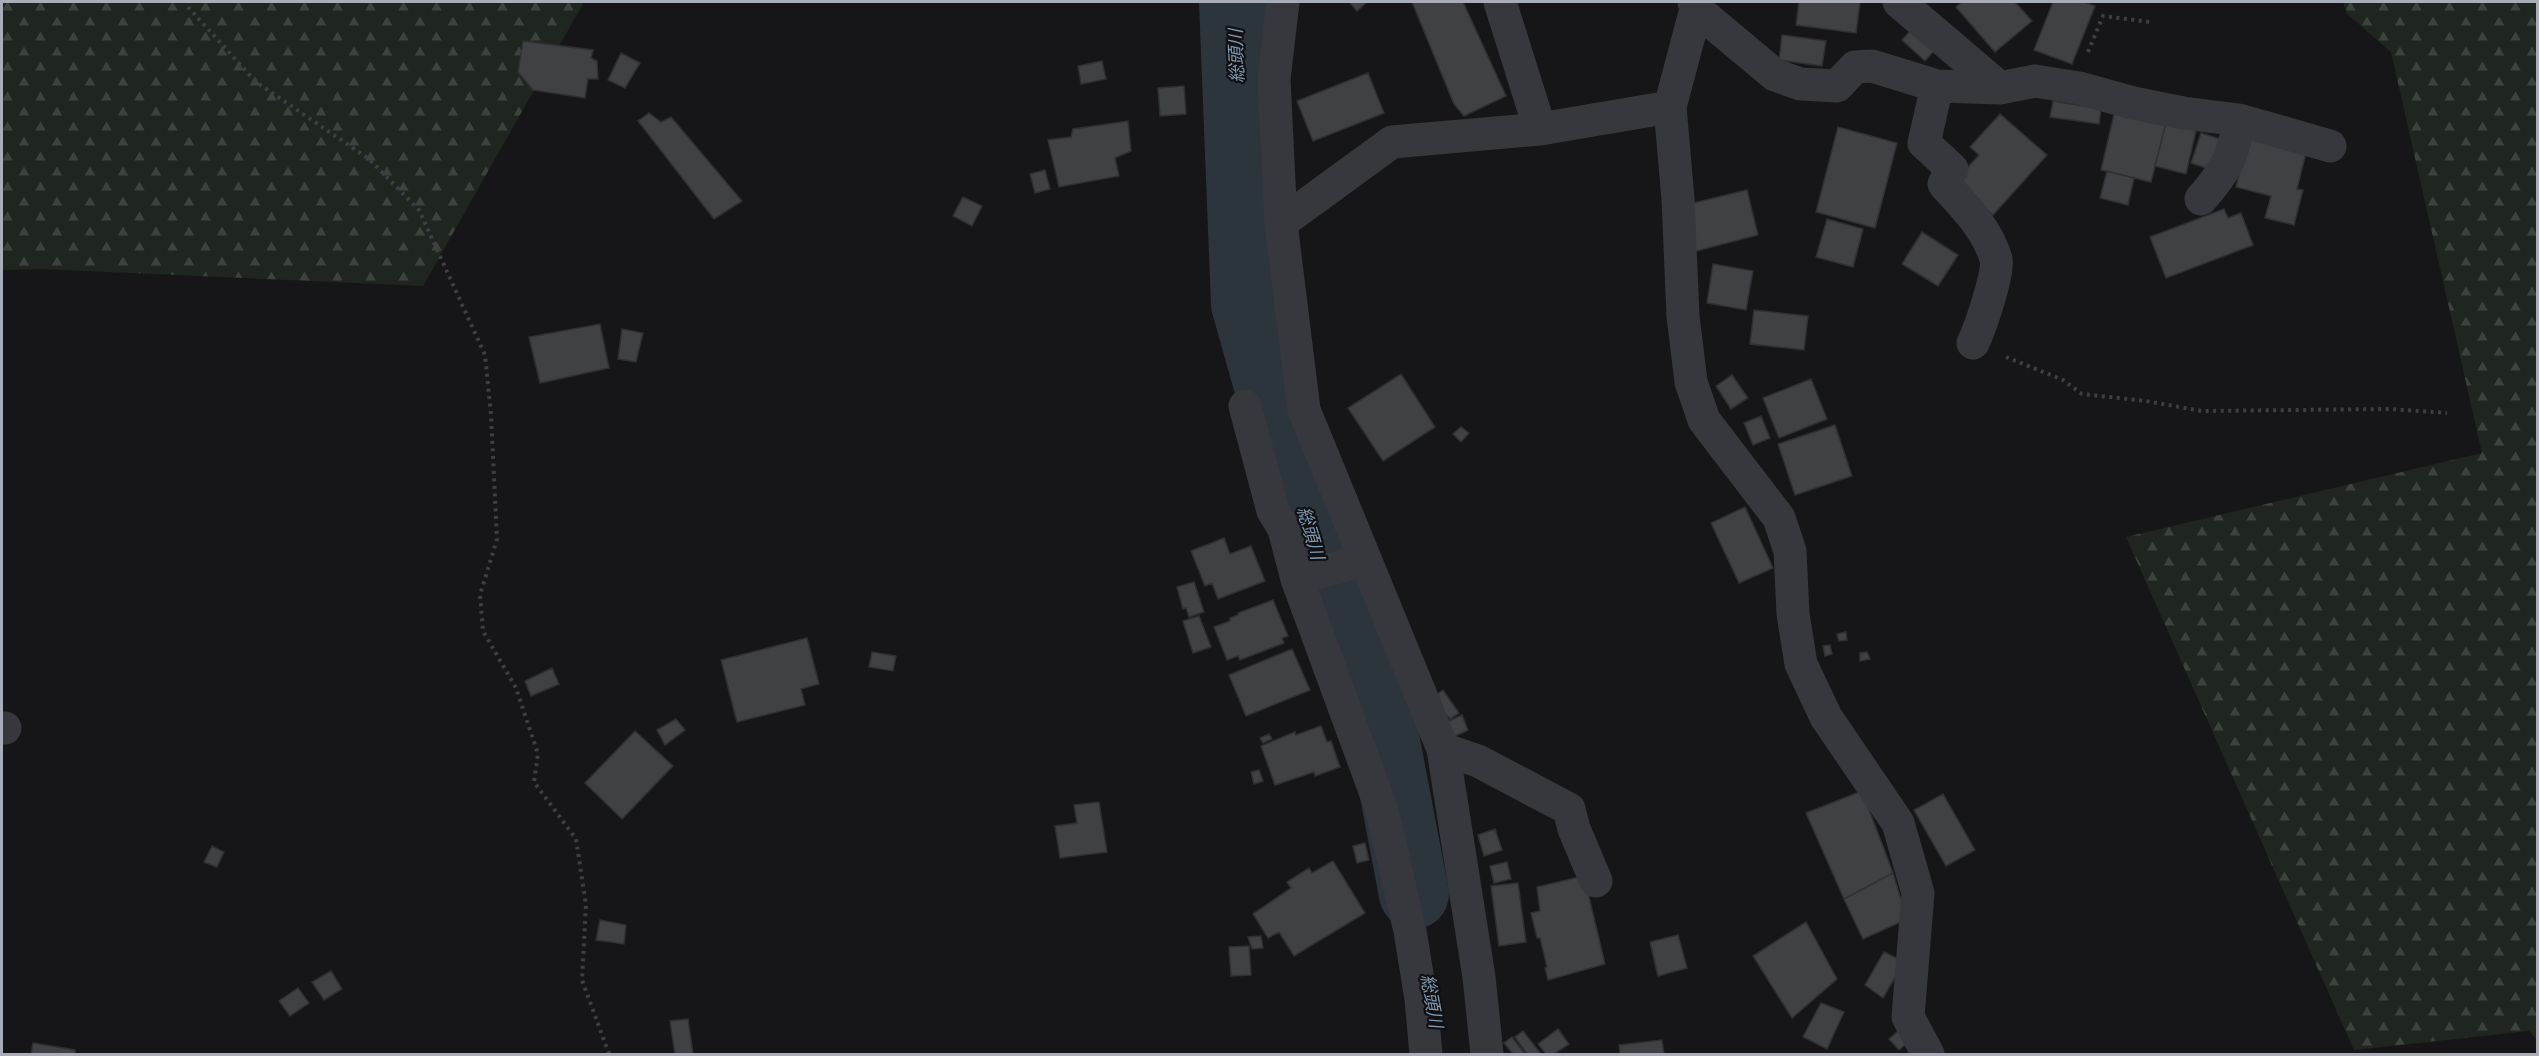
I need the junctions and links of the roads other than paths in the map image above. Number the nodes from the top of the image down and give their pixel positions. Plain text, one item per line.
1 (1283, 2) edge
2 (1500, 2) edge
3 (1899, 2) edge
4 (1695, 5) edge
5 (1937, 86) junction
6 (2000, 88) junction
7 (1670, 107) junction
8 (2240, 120) junction
9 (1540, 129) junction
10 (2330, 146) dead end
11 (2201, 199) dead end
12 (1281, 223) junction
13 (1973, 343) road end
14 (1245, 406) dead end
15 (1364, 560) junction
16 (1297, 579) junction
17 (1443, 748) junction
18 (1596, 881) dead end
19 (1426, 1054) edge
20 (1487, 1054) edge
21 (1928, 1054) edge

1 - 12 street
2 - 9 street
3 - 6 street
4 - 5 street
4 - 7 street
5 - 6 street
5 - 13 street
6 - 8 street
7 - 9 street
7 - 21 street
8 - 10 street
8 - 11 street
9 - 12 street
12 - 15 street
14 - 16 street
15 - 16 street
15 - 17 street
16 - 19 street
17 - 18 street
17 - 20 street

